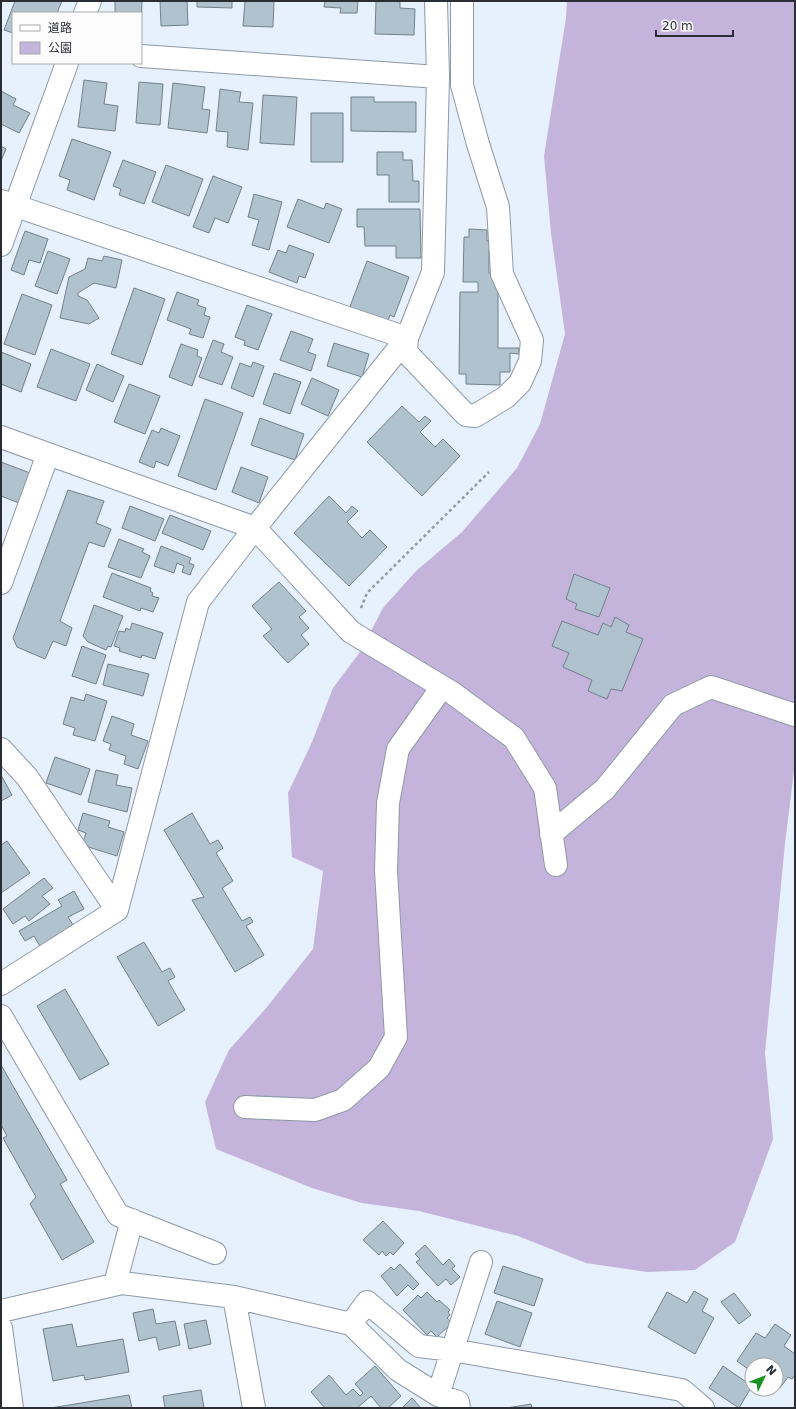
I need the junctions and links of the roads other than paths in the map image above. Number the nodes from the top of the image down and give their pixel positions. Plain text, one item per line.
1 (90, 1) edge
2 (436, 1) edge
3 (462, 1) edge
4 (85, 12) edge
5 (142, 56) edge
6 (67, 64) edge
7 (438, 77) junction
8 (8, 204) edge
9 (1, 245) edge
10 (407, 338) junction
11 (1, 437) edge
12 (48, 454) junction
13 (255, 528) junction
14 (1, 583) edge
15 (442, 687) junction
16 (795, 715) edge
17 (1, 749) edge
18 (551, 834) junction
19 (556, 865) dead end
20 (117, 910) junction
21 (1, 984) edge
22 (1, 1016) edge
23 (245, 1107) dead end
24 (132, 1220) junction
25 (215, 1253) dead end
26 (481, 1262) dead end
27 (115, 1284) junction
28 (234, 1297) junction
29 (1, 1311) edge
30 (351, 1324) junction
31 (1, 1328) edge
32 (452, 1350) junction
33 (438, 1396) junction
34 (12, 1408) edge
35 (254, 1408) edge
36 (459, 1408) edge
37 (703, 1408) edge

1 - 4 street
2 - 7 street
3 - 10 street
5 - 7 street
6 - 8 street
7 - 10 street
8 - 9 street
8 - 10 street
10 - 13 street
11 - 12 street
12 - 13 street
12 - 14 street
13 - 15 street
13 - 20 street
15 - 18 street
15 - 23 street
16 - 18 street
17 - 20 street
18 - 19 street
20 - 21 street
22 - 24 street
24 - 25 street
24 - 27 street
26 - 32 street
27 - 28 street
27 - 29 street
28 - 30 street
28 - 35 street
30 - 32 street
30 - 33 street
31 - 34 street
32 - 33 street
32 - 37 street
33 - 36 street

